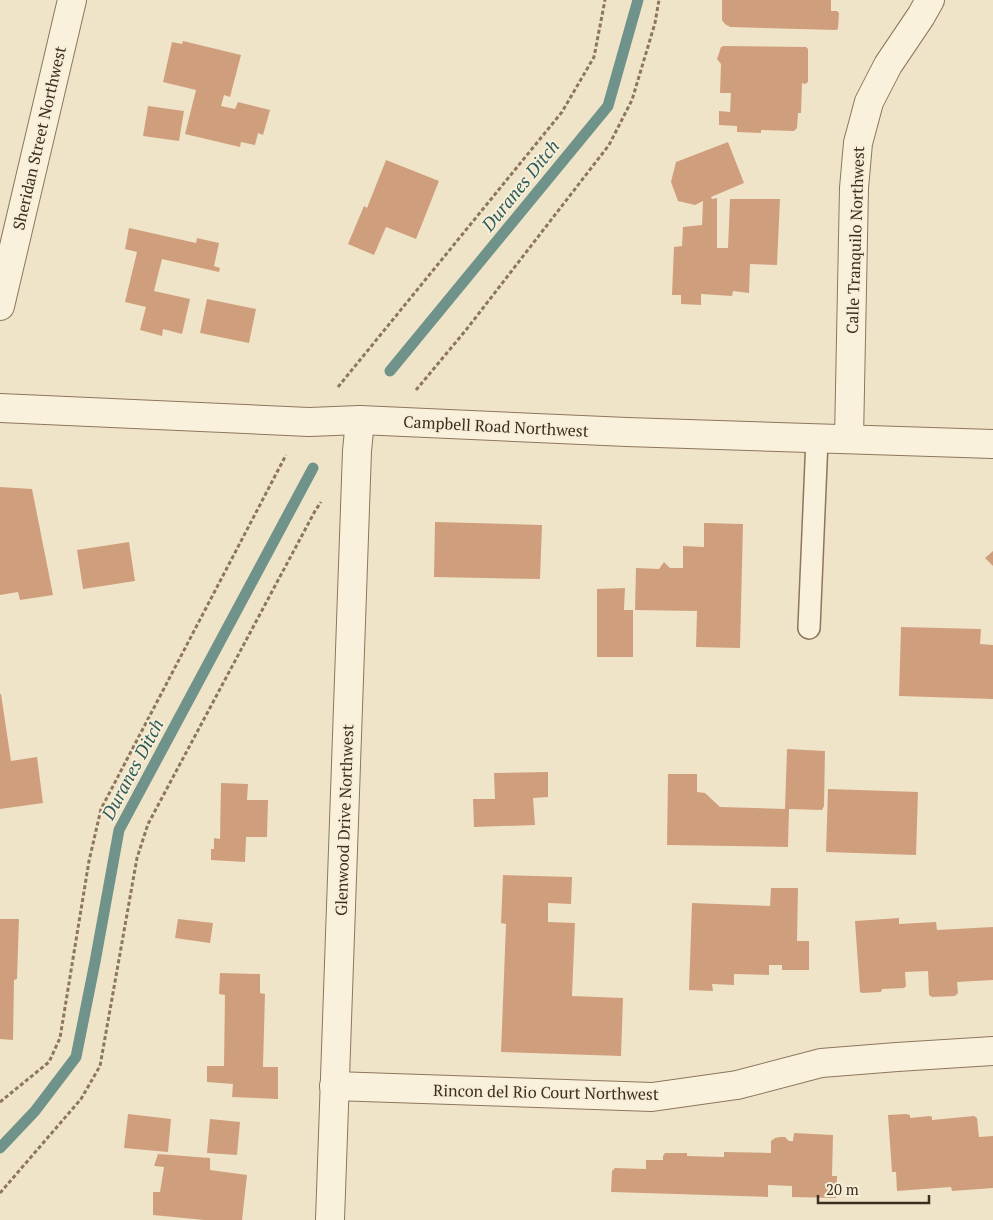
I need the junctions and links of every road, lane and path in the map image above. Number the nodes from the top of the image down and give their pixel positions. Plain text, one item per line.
1 (72, 0) edge
2 (605, 0) edge
3 (659, 0) edge
4 (930, 0) edge
5 (0, 306) edge
6 (0, 408) edge
7 (360, 420) junction
8 (390, 421) junction
9 (309, 422) junction
10 (817, 439) junction
11 (849, 440) junction
12 (993, 444) edge
13 (326, 496) dead end
14 (809, 628) dead end
15 (993, 1051) edge
16 (334, 1086) junction
17 (0, 1102) edge
18 (0, 1193) edge
19 (330, 1220) edge

1 - 5 street, Sheridan Street Northwest
2 - 9 path
3 - 8 path
4 - 11 street, Calle Tranquilo Northwest
6 - 9 street, Campbell Road Northwest
7 - 8 street, Campbell Road Northwest
7 - 9 street, Campbell Road Northwest
7 - 16 street, Glenwood Drive Northwest
8 - 10 street, Campbell Road Northwest
9 - 17 path
10 - 11 street, Campbell Road Northwest
10 - 14 lane
11 - 12 street, Campbell Road Northwest
13 - 18 path
15 - 16 street, Rincon del Rio Court Northwest
16 - 19 street, Glenwood Drive Northwest

